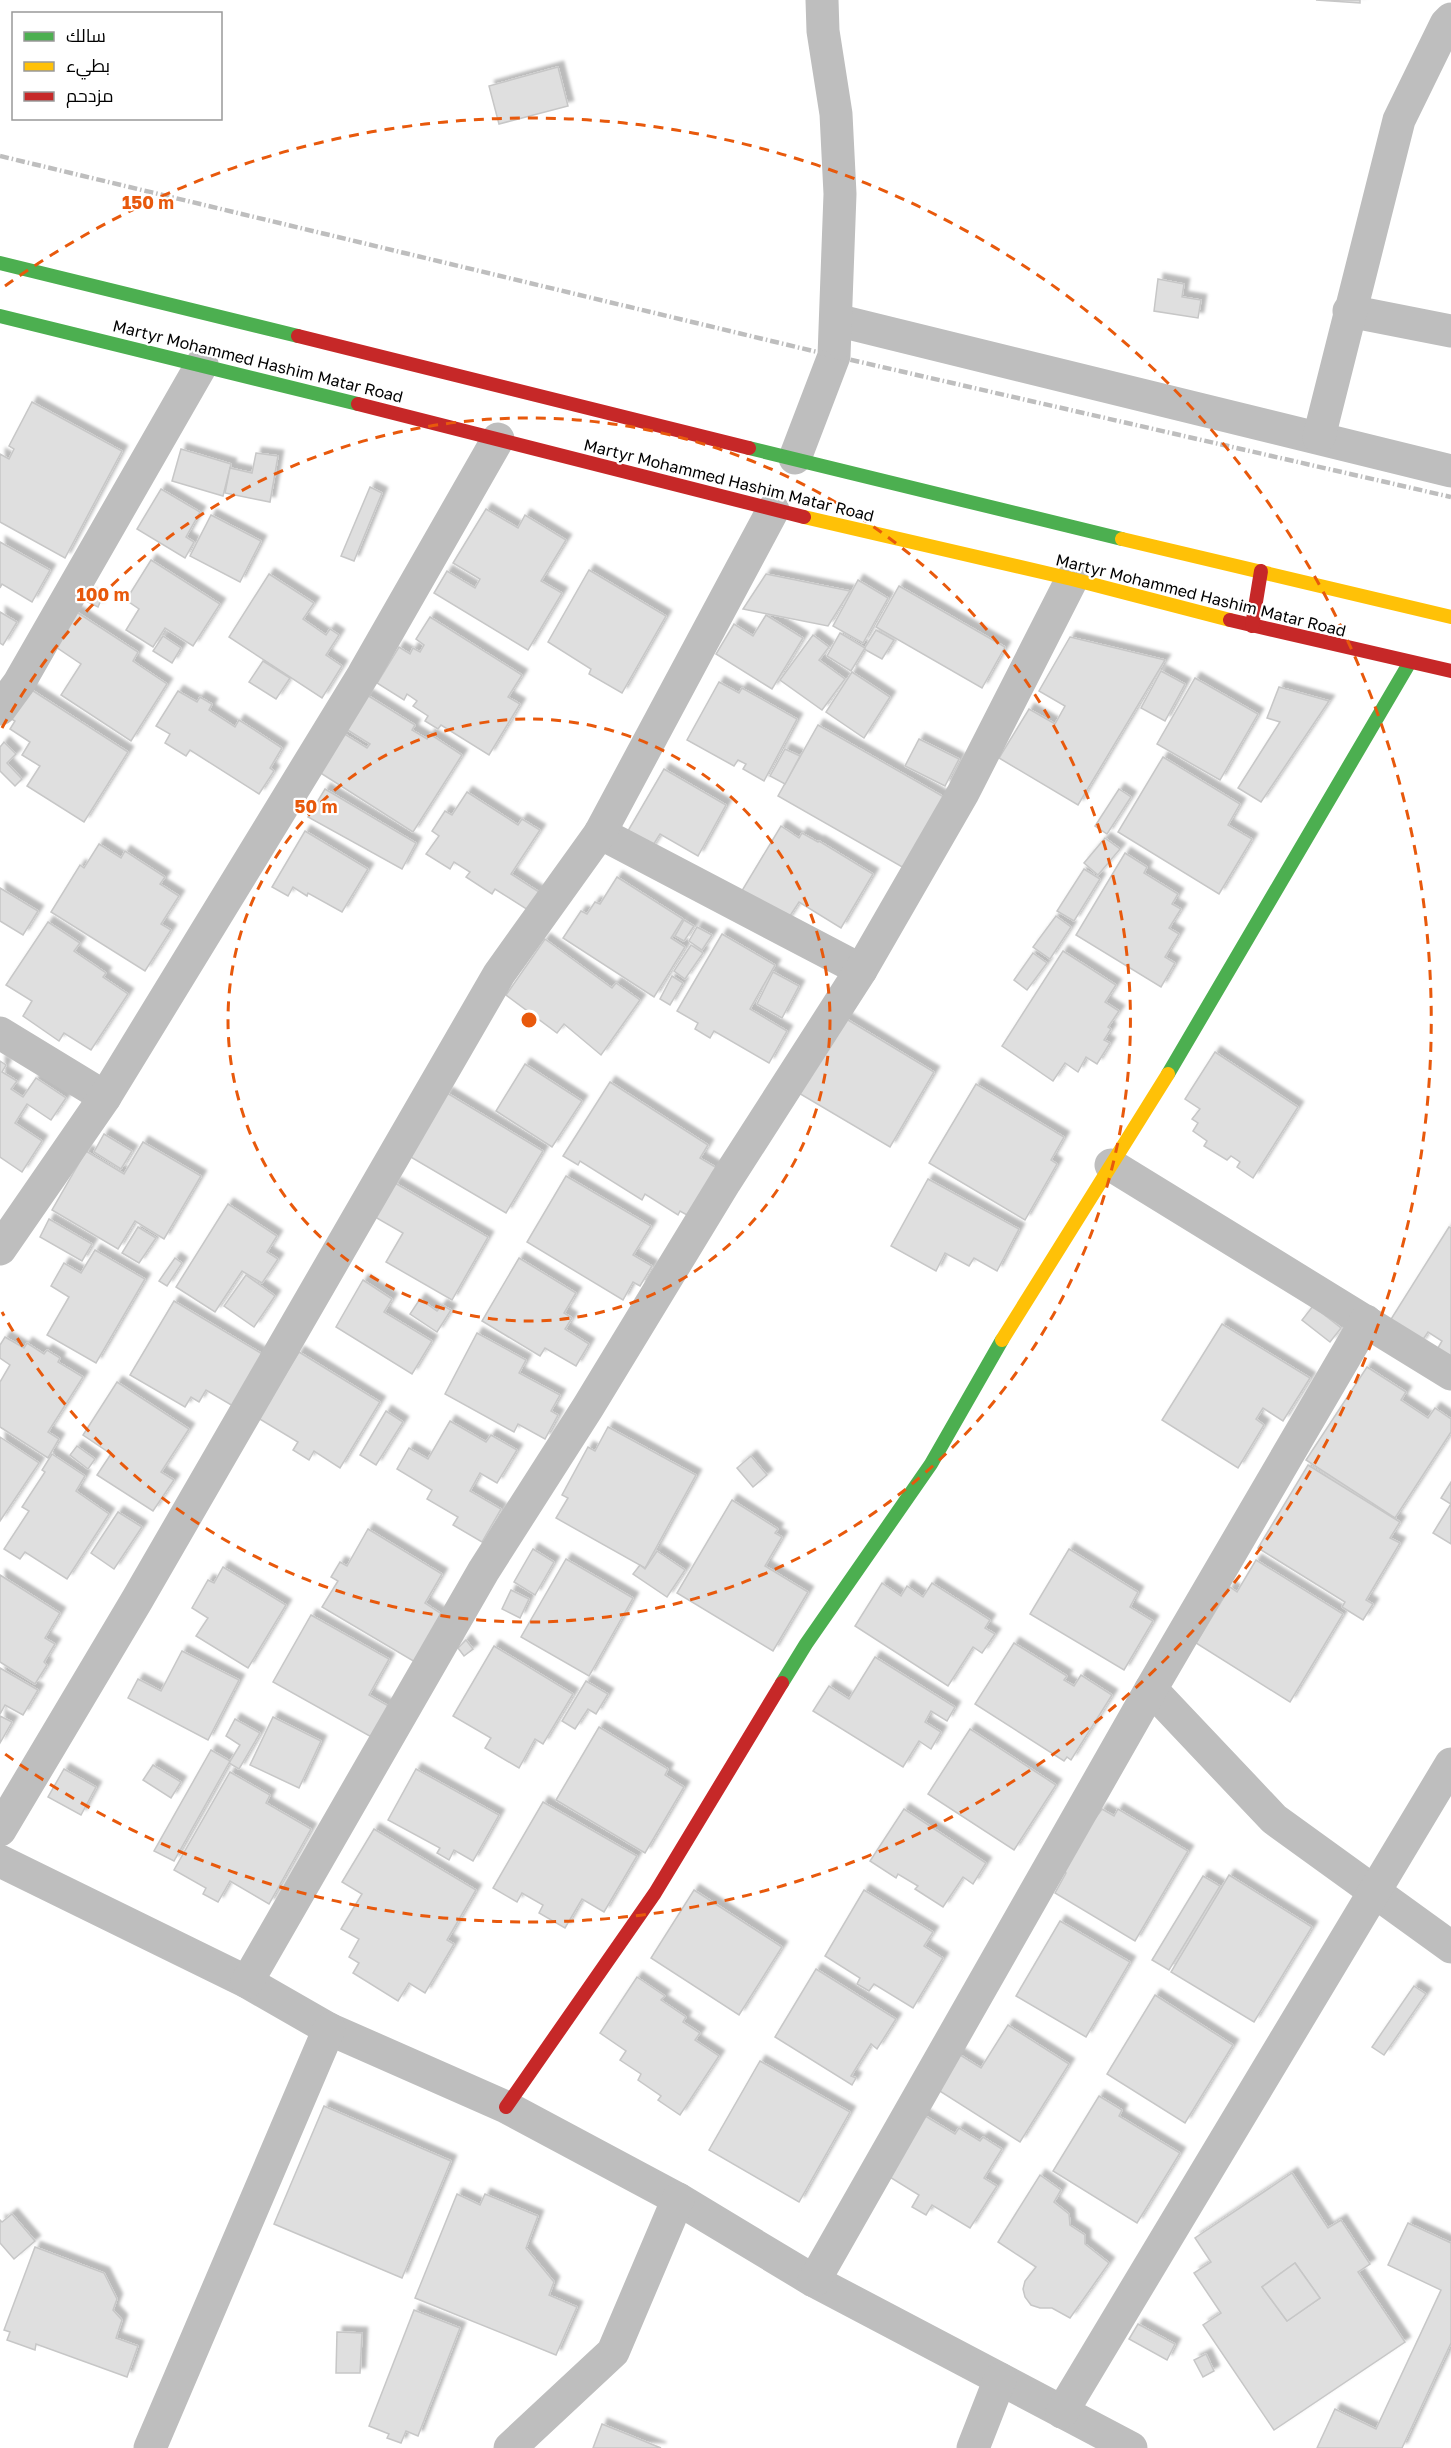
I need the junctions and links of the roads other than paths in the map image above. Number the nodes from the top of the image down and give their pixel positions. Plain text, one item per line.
1 (822, 0) edge
2 (1451, 19) edge
3 (0, 263) edge
4 (1349, 311) junction
5 (0, 316) edge
6 (836, 320) junction
7 (1451, 331) edge
8 (202, 364) junction
9 (1319, 437) junction
10 (498, 439) junction
11 (795, 458) junction
12 (1451, 471) edge
13 (773, 510) junction
14 (1261, 571) junction
15 (1072, 579) junction
16 (1451, 616) edge
17 (1252, 626) junction
18 (1410, 662) junction
19 (1451, 671) edge
20 (0, 709) edge
21 (600, 833) junction
22 (861, 970) junction
23 (0, 1033) edge
24 (105, 1097) junction
25 (1111, 1165) junction
26 (0, 1249) edge
27 (1366, 1321) junction
28 (1451, 1374) edge
29 (1151, 1689) junction
30 (1451, 1764) edge
31 (0, 1830) edge
32 (0, 1861) edge
33 (1375, 1891) junction
34 (1451, 1947) edge
35 (247, 1982) junction
36 (329, 2029) junction
37 (506, 2107) junction
38 (678, 2199) junction
39 (814, 2281) junction
40 (1000, 2379) junction
41 (1062, 2412) junction
42 (150, 2448) edge
43 (510, 2448) edge
44 (973, 2448) edge
45 (1131, 2448) edge

1 - 6 street
2 - 4 street
3 - 11 main road, Martyr Mohammed Hashim Matar Road
4 - 7 street
4 - 9 street
5 - 8 main road, Martyr Mohammed Hashim Matar Road
6 - 9 street
6 - 11 street
8 - 10 main road, Martyr Mohammed Hashim Matar Road
8 - 20 street
9 - 12 street
10 - 13 main road, Martyr Mohammed Hashim Matar Road
10 - 24 street
11 - 14 main road, Martyr Mohammed Hashim Matar Road
13 - 15 main road, Martyr Mohammed Hashim Matar Road
13 - 21 street
14 - 16 main road, Martyr Mohammed Hashim Matar Road
14 - 17 main road
15 - 17 main road, Martyr Mohammed Hashim Matar Road
15 - 22 street
17 - 18 main road, Martyr Mohammed Hashim Matar Road
18 - 19 main road, Martyr Mohammed Hashim Matar Road
18 - 25 main road
21 - 22 street
21 - 31 street
22 - 35 street
23 - 24 street
24 - 26 street
25 - 27 street
25 - 37 main road
27 - 28 street
27 - 29 street
29 - 33 street
29 - 39 street
30 - 33 street
32 - 35 street
33 - 34 street
33 - 41 street
35 - 36 street
36 - 37 street
36 - 42 street
37 - 38 street
38 - 39 street
38 - 43 street
39 - 40 street
40 - 41 street
40 - 44 street
41 - 45 street

